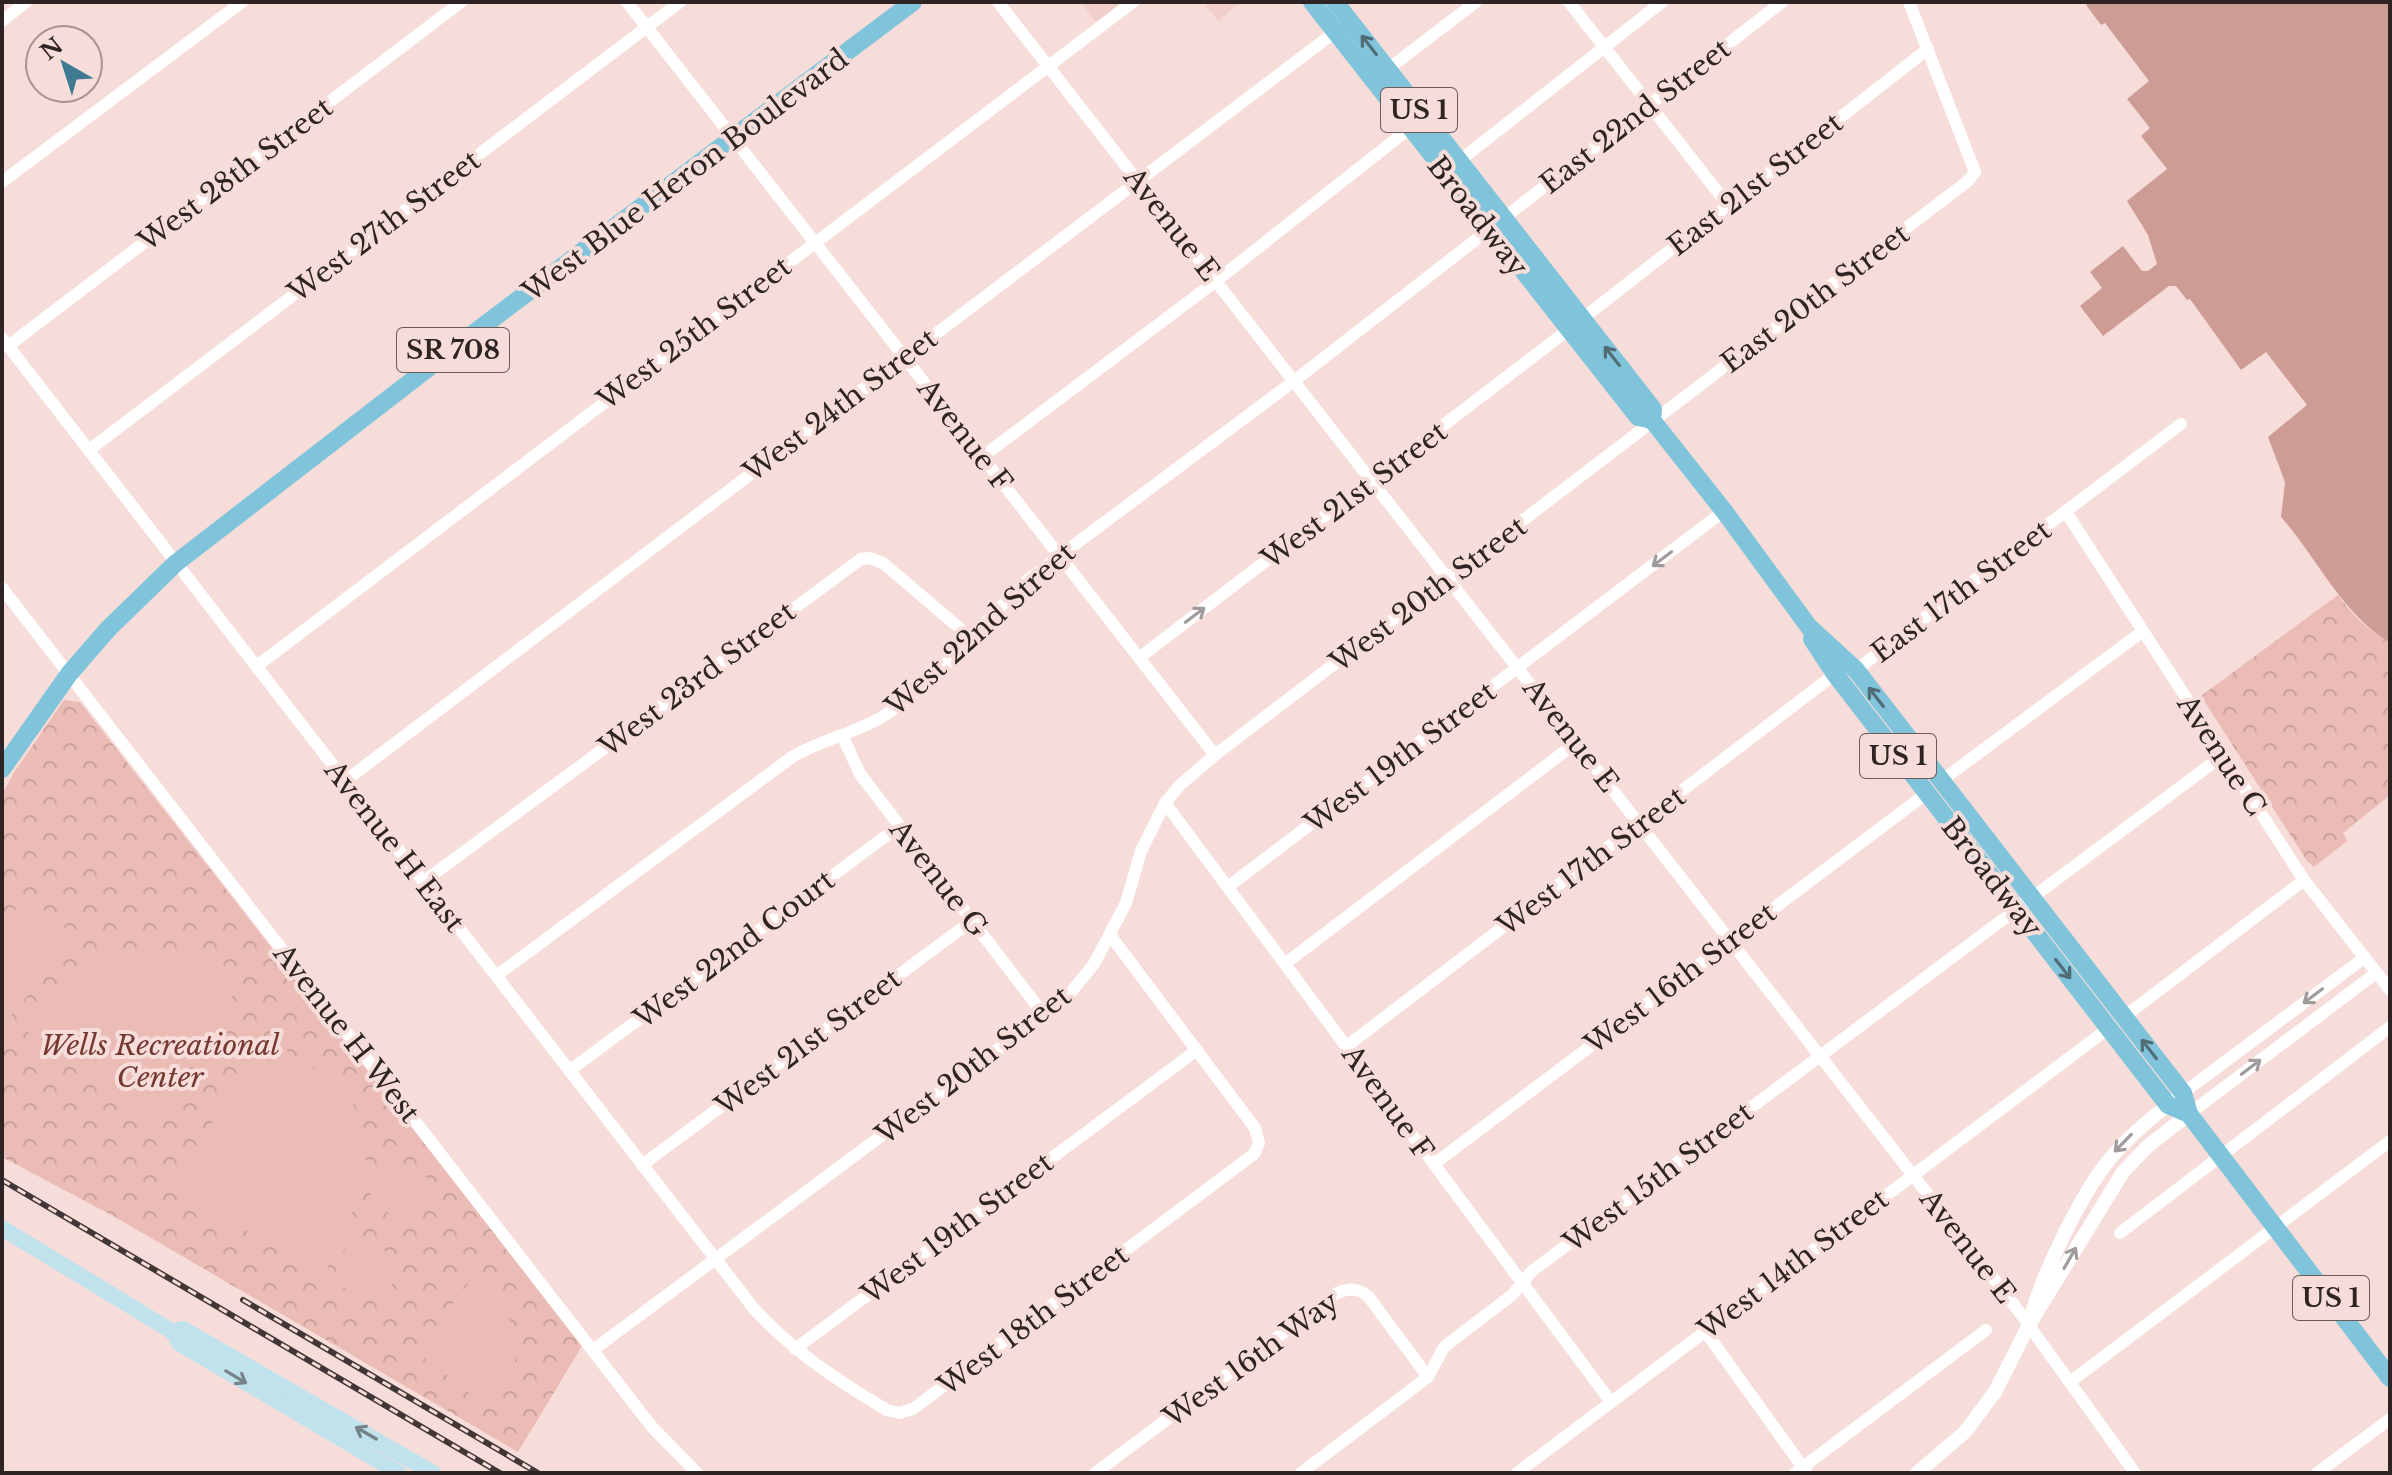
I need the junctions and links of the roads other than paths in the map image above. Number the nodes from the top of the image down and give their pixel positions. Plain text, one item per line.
1 (26, 2) edge
2 (242, 2) edge
3 (461, 2) edge
4 (627, 2) edge
5 (680, 2) edge
6 (913, 2) edge
7 (998, 2) edge
8 (1133, 2) edge
9 (1312, 2) edge
10 (1335, 2) edge
11 (1476, 2) edge
12 (1569, 2) edge
13 (1662, 2) edge
14 (1782, 2) edge
15 (1909, 2) edge
16 (2, 21) edge
17 (647, 27) junction
18 (1335, 32) junction
19 (1603, 47) junction
20 (1928, 49) junction
21 (1048, 67) junction
22 (1388, 69) junction
23 (1649, 105) junction
24 (1410, 128) junction
25 (733, 138) junction
26 (1459, 161) junction
27 (1138, 180) junction
28 (2, 182) edge
29 (1728, 205) junction
30 (1496, 223) junction
31 (814, 243) junction
32 (1216, 281) junction
33 (1575, 324) junction
34 (5, 342) edge
35 (904, 357) junction
36 (1294, 381) junction
37 (1652, 420) junction
38 (2181, 424) dead end
39 (89, 450) junction
40 (982, 457) junction
41 (1373, 481) junction
42 (1724, 511) junction
43 (2066, 512) junction
44 (1059, 556) junction
45 (176, 563) junction
46 (1449, 579) junction
47 (2, 588) edge
48 (1809, 627) junction
49 (2143, 631) junction
50 (970, 637) junction
51 (1139, 658) junction
52 (257, 666) junction
53 (1518, 668) junction
54 (1856, 670) junction
55 (69, 674) junction
56 (1835, 674) junction
57 (842, 735) junction
58 (1577, 742) junction
59 (1215, 755) junction
60 (2222, 756) junction
61 (2, 769) edge
62 (345, 781) junction
63 (1934, 787) junction
64 (1165, 803) junction
65 (1641, 824) junction
66 (898, 827) junction
67 (2304, 880) junction
68 (423, 882) junction
69 (1229, 886) junction
70 (2025, 904) junction
71 (973, 920) junction
72 (1110, 935) junction
73 (1730, 940) junction
74 (2364, 958) junction
75 (1286, 963) junction
76 (2376, 973) junction
77 (496, 976) junction
78 (2390, 990) edge
79 (1044, 1015) junction
80 (2116, 1022) junction
81 (2390, 1027) edge
82 (1347, 1046) junction
83 (1197, 1050) junction
84 (1820, 1057) junction
85 (569, 1071) junction
86 (2176, 1099) junction
87 (2189, 1114) junction
88 (2390, 1141) edge
89 (2221, 1156) junction
90 (1434, 1164) junction
91 (642, 1165) junction
92 (1912, 1174) junction
93 (2, 1228) edge
94 (2276, 1228) junction
95 (2120, 1233) dead end
96 (715, 1259) junction
97 (1523, 1282) junction
98 (2029, 1325) junction
99 (1986, 1330) dead end
100 (1705, 1331) junction
101 (173, 1332) junction
102 (795, 1349) junction
103 (593, 1350) junction
104 (1428, 1377) junction
105 (2390, 1378) edge
106 (2070, 1382) junction
107 (1611, 1402) junction
108 (2390, 1419) edge
109 (1802, 1471) edge
110 (1922, 1471) edge
111 (399, 1473) edge
112 (433, 1473) edge
113 (697, 1473) edge
114 (1095, 1473) edge
115 (1301, 1473) edge
116 (1518, 1473) edge
117 (2135, 1473) edge
118 (2317, 1473) edge

1 - 16 street
2 - 28 street
3 - 34 street, West 28th Street
4 - 17 street, Avenue F
5 - 17 street, West 27th Street
6 - 25 main road, West Blue Heron Boulevard / SR 708
7 - 21 street, Avenue E
8 - 21 street, West 25th Street
9 - 18 main road, Broadway / US 1
22 -> 10 main road, Broadway / US 1
11 - 22 street
12 - 19 street
13 - 19 street
14 - 23 street, East 22nd Street
15 - 20 street
17 - 25 street, Avenue F
17 - 39 street, West 27th Street
18 - 24 main road, Broadway / US 1
18 - 27 street, West 24th Street
19 - 23 street
19 - 26 street
20 - 29 street, East 21st Street
20 - 37 street, East 20th Street
21 - 27 street, Avenue E
21 - 31 street, West 25th Street
22 - 26 main road, Broadway / US 1
23 - 29 street
23 - 30 street, East 22nd Street
24 - 30 main road, Broadway / US 1
24 - 32 street
25 - 31 street, Avenue F
25 - 45 main road, West Blue Heron Boulevard / SR 708
26 - 30 main road, Broadway / US 1
27 - 32 street, Avenue E
27 - 35 street, West 24th Street
29 - 33 street, East 21st Street
30 - 33 main road, Broadway / US 1
30 - 36 street, West 22nd Street
31 - 35 street, Avenue F
31 - 52 street, West 25th Street
32 - 36 street, Avenue E
32 - 40 street
33 - 37 main road, Broadway / US 1
33 - 41 street, West 21st Street
34 - 39 street, Avenue H East
35 - 40 street, Avenue F
35 - 62 street, West 24th Street
36 - 41 street, Avenue E
36 - 44 street, West 22nd Street
37 - 42 main road, Broadway / US 1
37 - 46 street, West 20th Street
38 - 43 street, East 17th Street
39 - 45 street, Avenue H East
40 - 44 street, Avenue F
41 - 46 street, Avenue E
51 -> 41 street, West 21st Street
42 - 48 main road, Broadway / US 1
42 -> 53 street, West 19th Street
43 - 49 street, Avenue C
43 - 54 street, East 17th Street
44 - 50 street, West 22nd Street
44 - 51 street, Avenue F
45 - 52 street, Avenue H East
45 - 55 main road, West Blue Heron Boulevard / SR 708
46 - 53 street, Avenue E
46 - 59 street, West 20th Street
47 - 55 street, Avenue H West
48 - 54 main road, Broadway / US 1
48 - 56 main road, Broadway / US 1
49 - 60 street, Avenue C
49 - 63 street, West 16th Street
50 - 57 street, West 22nd Street
50 - 68 street, West 23rd Street
51 - 59 street, Avenue F
52 - 62 street, Avenue H East
53 - 58 street, Avenue E
53 - 69 street, West 19th Street
63 -> 54 main road, Broadway / US 1
55 - 61 main road, West Blue Heron Boulevard / SR 708
55 - 103 street, Avenue H West
56 - 63 main road, Broadway / US 1
56 - 65 street, West 17th Street
57 - 66 street, Avenue G
57 - 77 street, West 22nd Street
58 - 65 street, Avenue E
58 - 75 street
59 - 64 street, West 20th Street
60 - 67 street, Avenue C
60 - 70 street, West 15th Street
62 - 68 street, Avenue H East
63 - 70 main road, Broadway / US 1
63 - 73 street, West 16th Street
64 - 69 street, Avenue F
64 - 72 street, West 20th Street
65 - 73 street, Avenue E
65 - 82 street, West 17th Street
66 - 71 street, Avenue G
66 - 85 street, West 22nd Court
67 - 74 street, Avenue C
67 - 80 street, West 14th Street
68 - 77 street, Avenue H East
69 - 75 street, Avenue F
70 - 80 main road, Broadway / US 1
70 - 84 street, West 15th Street
71 - 79 street, Avenue G
71 - 91 street, West 21st Street
72 - 79 street, West 20th Street
72 - 83 street
73 - 84 street, Avenue E
73 - 90 street, West 16th Street
74 - 76 street, Avenue C
74 -> 86 street
75 - 82 street, Avenue F
76 - 78 street, Avenue C
87 -> 76 street
77 - 85 street, Avenue H East
79 - 96 street, West 20th Street
80 - 86 main road, Broadway / US 1
80 - 92 street, West 14th Street
81 - 89 street
82 - 90 street, Avenue F
83 - 102 street, West 19th Street
83 - 102 street, West 18th Street
84 - 92 street, Avenue E
84 - 97 street, West 15th Street
85 - 91 street, Avenue H East
86 - 87 main road, Broadway / US 1
86 -> 98 street
87 - 89 main road, Broadway / US 1
98 -> 87 street
88 - 94 street
89 - 94 main road, Broadway / US 1
89 - 95 street
90 - 97 street, Avenue F
91 - 96 street, Avenue H East
92 - 98 street, Avenue E
92 - 100 street, West 14th Street
93 - 101 main road
94 - 105 main road, Broadway / US 1
94 - 106 street
96 - 102 street, Avenue H East
96 - 103 street, West 20th Street
97 - 104 street, West 15th Street
97 - 107 street, Avenue F
98 - 106 street, Avenue E
98 - 110 street
99 - 109 street
100 - 107 street, West 14th Street
100 - 109 street
101 -> 111 main road
112 -> 101 main road
103 - 113 street, Avenue H West
104 - 114 street, West 16th Way
104 - 115 street, West 15th Street
106 - 117 street, Avenue E
107 - 116 street, West 14th Street
108 - 118 street

